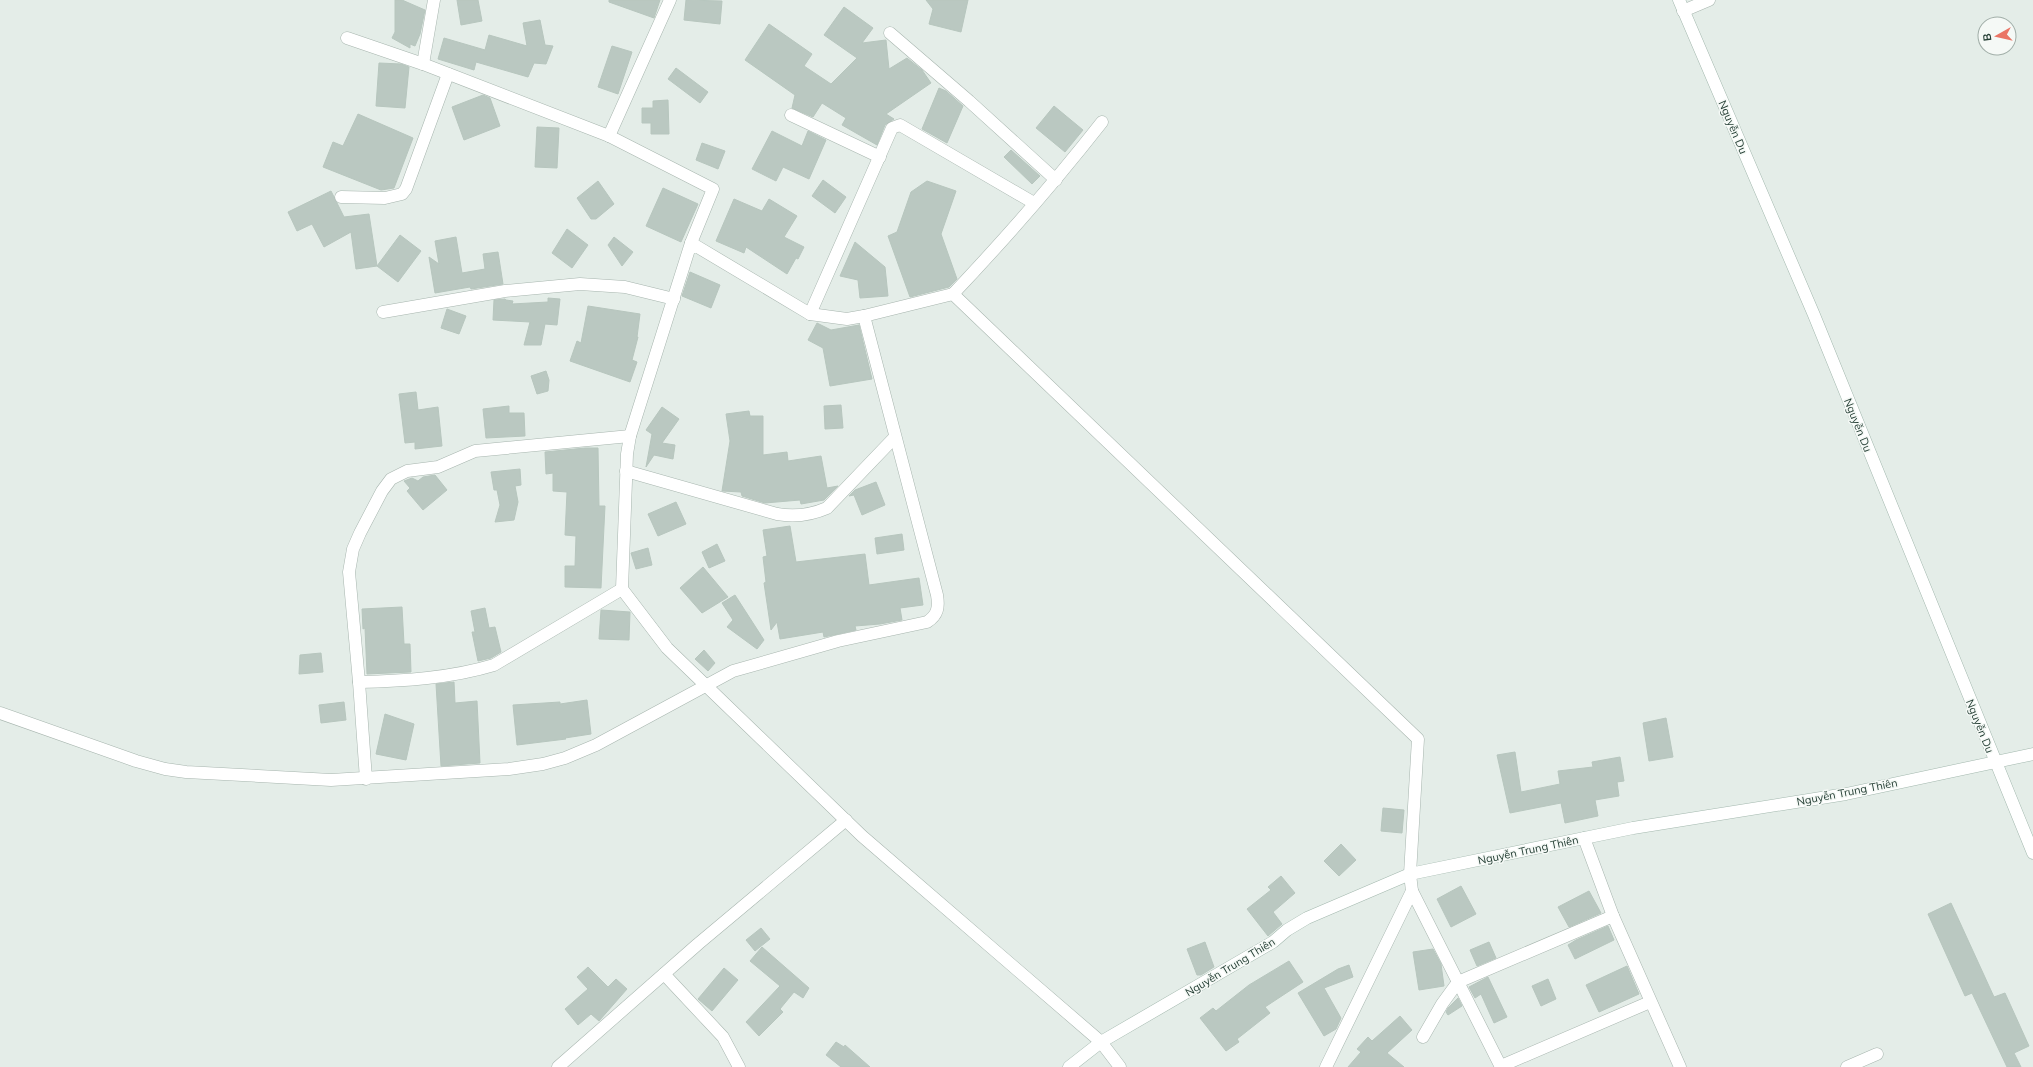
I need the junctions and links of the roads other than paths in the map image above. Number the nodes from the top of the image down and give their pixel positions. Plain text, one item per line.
1 (434, 0) edge
2 (670, 0) edge
3 (1709, 0) edge
4 (1681, 6) edge
5 (890, 33) dead end
6 (347, 38) dead end
7 (423, 64) junction
8 (448, 74) junction
9 (791, 115) dead end
10 (1102, 122) dead end
11 (609, 136) junction
12 (880, 157) junction
13 (1056, 180) junction
14 (341, 197) dead end
15 (1034, 203) junction
16 (692, 243) junction
17 (953, 294) junction
18 (674, 299) junction
19 (382, 312) dead end
20 (810, 314) junction
21 (864, 316) junction
22 (630, 436) junction
23 (894, 437) junction
24 (626, 471) junction
25 (622, 590) junction
26 (359, 682) junction
27 (707, 685) junction
28 (0, 714) edge
29 (2033, 754) edge
30 (1994, 761) junction
31 (366, 778) junction
32 (846, 820) junction
33 (1584, 838) junction
34 (2033, 853) edge
35 (1410, 874) junction
36 (1412, 891) junction
37 (1613, 916) junction
38 (664, 974) junction
39 (1458, 982) junction
40 (1650, 1002) junction
41 (1423, 1037) dead end
42 (1101, 1042) junction
43 (1877, 1054) dead end
44 (1501, 1066) edge
45 (558, 1067) edge
46 (739, 1067) edge
47 (1069, 1067) edge
48 (1120, 1067) edge
49 (1326, 1067) edge
50 (1680, 1067) edge
51 (1847, 1067) edge

1 - 7 street
2 - 11 street
3 - 4 street
4 - 30 street, Nguyễn Du
5 - 13 street
6 - 7 street
7 - 8 street
8 - 11 street
8 - 14 street
9 - 12 street
10 - 13 street
11 - 16 street
12 - 15 street
12 - 20 street
13 - 15 street
15 - 17 street
16 - 18 street
16 - 20 street
17 - 21 street
17 - 35 street
18 - 19 street
18 - 22 street
20 - 21 street
21 - 23 street
22 - 24 street
22 - 26 street
23 - 24 street
23 - 27 street
24 - 25 street
25 - 26 street
25 - 27 street
26 - 31 street
27 - 31 street
27 - 32 street
28 - 31 street
29 - 30 street, Nguyễn Trung Thiên
30 - 33 street, Nguyễn Trung Thiên
30 - 34 street, Nguyễn Du
32 - 38 street
32 - 42 street
33 - 35 street, Nguyễn Trung Thiên
33 - 37 street
35 - 36 street
35 - 42 street, Nguyễn Trung Thiên
36 - 39 street
36 - 49 street
37 - 39 street
37 - 40 street
38 - 45 street
38 - 46 street
39 - 41 street
39 - 44 street
40 - 44 street
40 - 50 street
42 - 47 street, Nguyễn Trung Thiên
42 - 48 street
43 - 51 street

